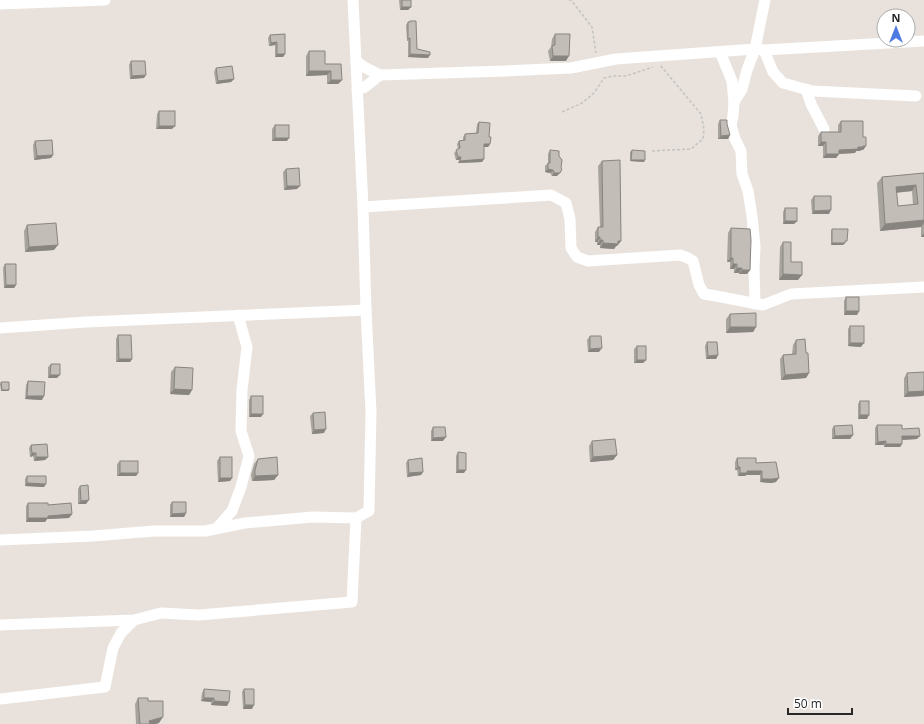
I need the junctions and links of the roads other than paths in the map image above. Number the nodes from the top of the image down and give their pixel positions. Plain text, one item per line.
1 (105, 0) edge
2 (353, 0) edge
3 (765, 0) edge
4 (0, 4) edge
5 (924, 41) edge
6 (760, 49) junction
7 (720, 52) junction
8 (356, 61) junction
9 (380, 75) junction
10 (806, 89) junction
11 (357, 90) junction
12 (916, 96) dead end
13 (734, 102) junction
14 (824, 129) dead end
15 (362, 207) junction
16 (924, 287) edge
17 (755, 304) junction
18 (366, 310) junction
19 (238, 315) junction
20 (0, 328) edge
21 (356, 518) junction
22 (217, 528) junction
23 (0, 540) edge
24 (134, 620) junction
25 (0, 625) edge
26 (0, 699) edge

1 - 4 street
2 - 8 street
3 - 6 street
5 - 6 street
6 - 7 street
6 - 10 street
6 - 13 street
7 - 9 street
7 - 13 street
8 - 9 street
8 - 11 street
9 - 11 street
10 - 12 street
10 - 14 street
11 - 15 street
13 - 17 street
15 - 17 street
15 - 18 street
16 - 17 street
18 - 19 street
18 - 21 street
19 - 20 street
19 - 22 street
21 - 22 street
21 - 24 street
22 - 23 street
24 - 25 street
24 - 26 street

